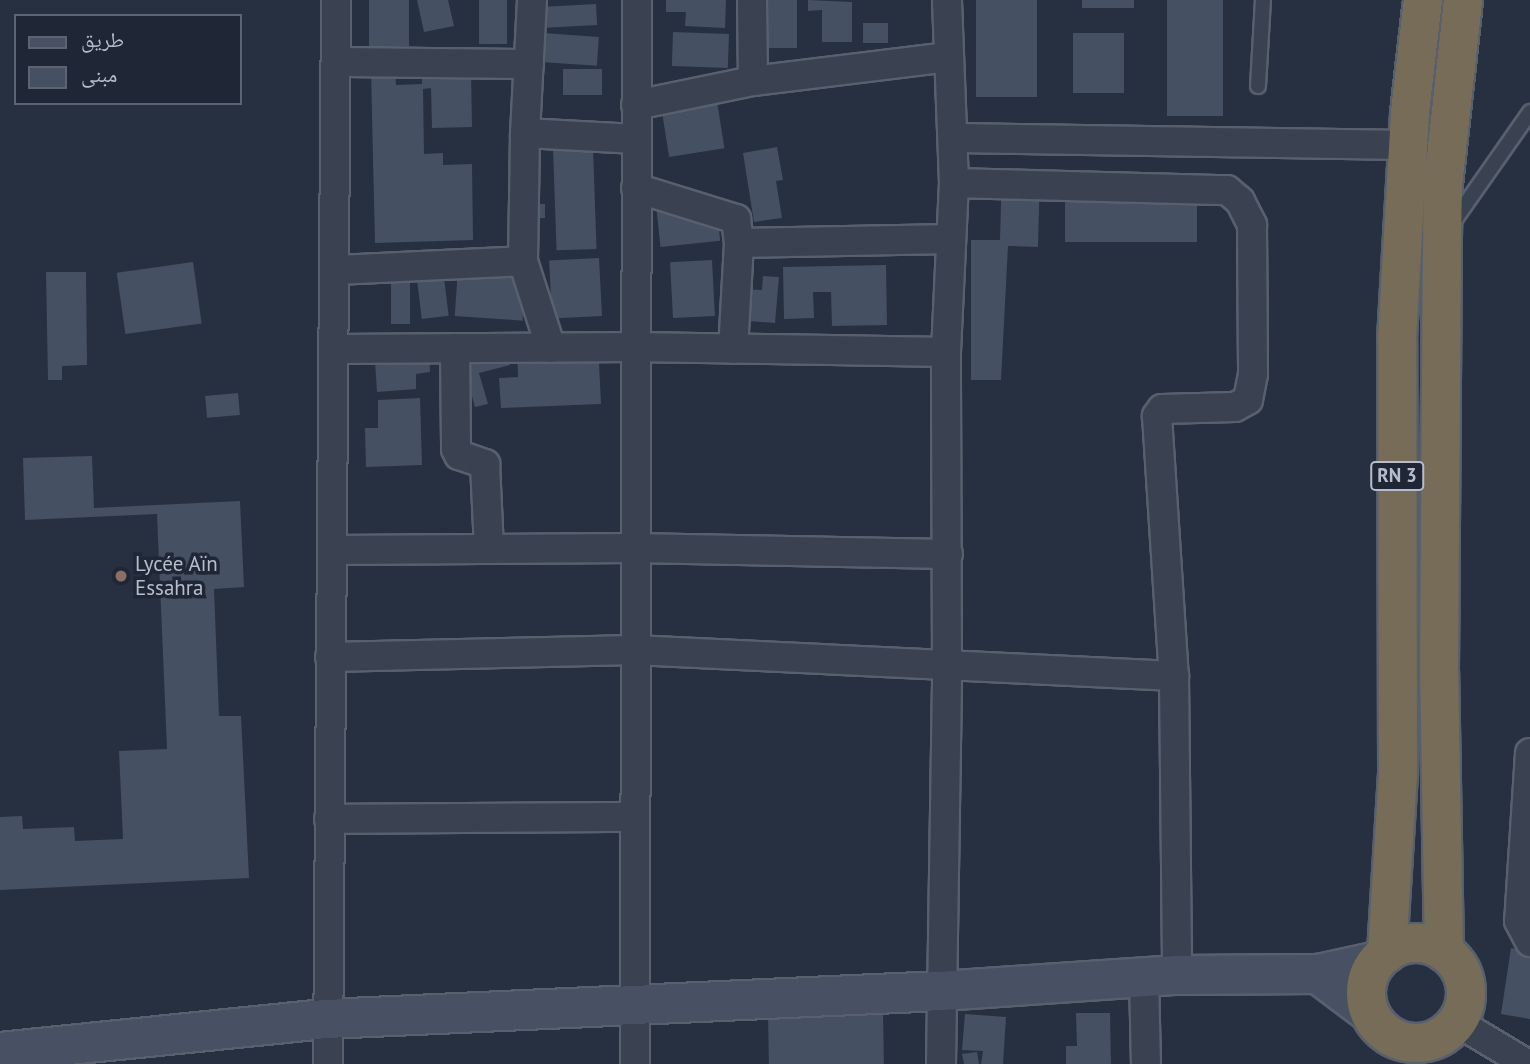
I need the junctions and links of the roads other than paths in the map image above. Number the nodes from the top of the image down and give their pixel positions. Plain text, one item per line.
1 (336, 0) edge
2 (532, 0) edge
3 (637, 0) edge
4 (752, 0) edge
5 (947, 0) edge
6 (1262, 0) edge
7 (1423, 0) edge
8 (1463, 0) edge
9 (949, 57) junction
10 (336, 62) junction
11 (529, 64) junction
12 (753, 81) junction
13 (1258, 86) dead end
14 (636, 105) junction
15 (1530, 112) edge
16 (525, 134) junction
17 (953, 138) junction
18 (636, 139) junction
19 (1408, 145) junction
20 (954, 183) junction
21 (636, 188) junction
22 (1442, 238) junction
23 (951, 239) junction
24 (739, 243) junction
25 (523, 261) junction
26 (335, 270) junction
27 (634, 347) junction
28 (455, 348) junction
29 (551, 348) junction
30 (335, 349) junction
31 (733, 349) junction
32 (946, 352) junction
33 (634, 548) junction
34 (489, 550) junction
35 (332, 551) junction
36 (948, 554) junction
37 (634, 650) junction
38 (330, 657) junction
39 (947, 666) junction
40 (1174, 676) junction
41 (1530, 752) edge
42 (635, 817) junction
43 (329, 819) junction
44 (1530, 942) edge
45 (1444, 952) junction
46 (1382, 957) junction
47 (1318, 974) junction
48 (1160, 976) junction
49 (941, 991) junction
50 (636, 1006) junction
51 (327, 1019) junction
52 (1383, 1038) edge
53 (1447, 1041) edge
54 (0, 1052) edge
55 (328, 1064) edge
56 (635, 1064) edge
57 (941, 1064) edge
58 (1146, 1064) edge
59 (1527, 1064) edge

1 - 10 street
2 - 11 street
3 - 14 street
4 - 12 street
5 - 9 street
6 - 13 lane
7 - 19 highway, RN 3
8 - 22 highway, RN 3
9 - 12 street
9 - 17 street
10 - 11 street
10 - 26 street
11 - 16 street
12 - 14 street
14 - 18 street
15 - 22 lane
16 - 18 street
16 - 25 street
17 - 19 street
17 - 20 street
18 - 21 street
19 - 46 highway, RN 3
20 - 23 street
20 - 40 street
21 - 24 street
21 - 27 street
22 - 45 highway, RN 3
23 - 24 street
23 - 32 street
24 - 31 street
25 - 26 street
25 - 29 street
26 - 30 street
27 - 29 street
27 - 31 street
27 - 33 street
28 - 29 street
28 - 30 street
28 - 34 street
30 - 35 street
31 - 32 street
32 - 36 street
33 - 34 street
33 - 36 street
33 - 37 street
34 - 35 street
35 - 38 street
36 - 39 street
37 - 38 street
37 - 39 street
37 - 42 street
38 - 43 street
39 - 40 street
39 - 49 street
40 - 48 street
41 - 44 street
42 - 43 street
42 - 50 street
43 - 51 street
45 - 46 highway
45 - 53 highway
46 - 47 street
46 - 52 highway
47 - 48 street
47 - 52 street
48 - 49 street
48 - 58 street
49 - 50 street
49 - 57 street
50 - 51 street
50 - 56 street
51 - 54 street
51 - 55 street
52 - 53 highway
53 - 59 street

